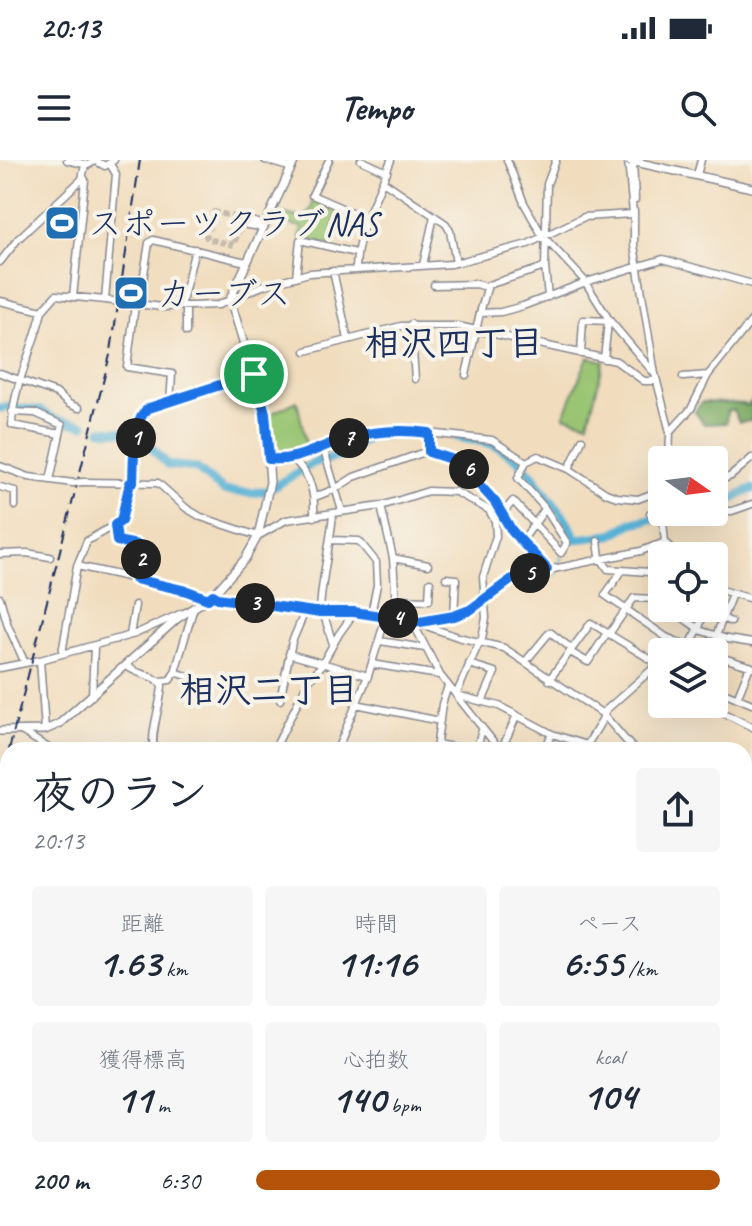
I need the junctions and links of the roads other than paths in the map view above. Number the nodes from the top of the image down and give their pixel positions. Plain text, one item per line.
1 (67, 160) edge
2 (265, 160) edge
3 (329, 160) edge
4 (361, 160) edge
5 (391, 160) edge
6 (507, 160) edge
7 (556, 160) edge
8 (701, 160) edge
9 (94, 161) edge
10 (630, 161) edge
11 (112, 162) edge
12 (294, 164) edge
13 (85, 165) junction
14 (387, 172) junction
15 (697, 175) junction
16 (83, 177) junction
17 (383, 181) junction
18 (752, 188) edge
19 (633, 214) junction
20 (434, 216) junction
21 (367, 219) junction
22 (248, 223) tunnel mouth
23 (262, 227) junction
24 (545, 237) junction
25 (195, 249) junction
26 (356, 253) junction
27 (0, 262) edge
28 (246, 262) junction
29 (456, 263) junction
30 (423, 265) junction
31 (638, 265) junction
32 (545, 267) junction
33 (356, 268) junction
34 (333, 271) junction
35 (296, 277) junction
36 (586, 282) junction
37 (752, 284) edge
38 (434, 285) dead end
39 (487, 287) junction
40 (73, 297) junction
41 (548, 297) junction
42 (230, 299) junction
43 (105, 300) junction
44 (0, 301) edge
45 (137, 305) junction
46 (184, 306) junction
47 (42, 311) junction
48 (480, 313) junction
49 (752, 320) edge
50 (609, 322) junction
51 (411, 324) junction
52 (477, 330) junction
53 (186, 332) dead end
54 (741, 334) junction
55 (752, 338) edge
56 (348, 339) junction
57 (306, 351) dead end
58 (581, 354) junction
59 (604, 359) junction
60 (0, 373) edge
61 (254, 374) junction
62 (466, 375) dead end
63 (708, 375) junction
64 (656, 377) junction
65 (683, 377) dead end
66 (19, 379) junction
67 (415, 379) dead end
68 (702, 389) junction
69 (693, 390) dead end
70 (170, 402) junction
71 (79, 408) dead end
72 (12, 409) junction
73 (670, 432) junction
74 (60, 434) junction
75 (429, 435) junction
76 (582, 440) dead end
77 (670, 446) edge
78 (323, 447) junction
79 (429, 452) junction
80 (752, 458) edge
81 (269, 459) junction
82 (293, 459) junction
83 (525, 466) junction
84 (1, 469) edge
85 (569, 469) junction
86 (728, 477) edge
87 (50, 480) junction
88 (131, 483) junction
89 (0, 487) edge
90 (335, 489) junction
91 (648, 494) edge
92 (315, 497) junction
93 (752, 504) edge
94 (15, 506) dead end
95 (381, 506) junction
96 (545, 509) junction
97 (342, 511) junction
98 (728, 511) edge
99 (333, 514) junction
100 (502, 514) junction
101 (314, 517) junction
102 (534, 524) junction
103 (115, 525) junction
104 (663, 526) edge
105 (258, 536) junction
106 (331, 540) junction
107 (522, 541) junction
108 (598, 541) dead end
109 (665, 542) edge
110 (648, 548) edge
111 (561, 553) junction
112 (0, 554) edge
113 (50, 557) dead end
114 (393, 558) junction
115 (601, 559) junction
116 (428, 565) dead end
117 (77, 566) junction
118 (554, 568) junction
119 (622, 571) junction
120 (648, 572) edge
121 (446, 578) dead end
122 (135, 579) junction
123 (430, 582) dead end
124 (728, 593) edge
125 (732, 594) junction
126 (211, 597) junction
127 (0, 598) edge
128 (395, 599) junction
129 (648, 599) edge
130 (752, 599) edge
131 (484, 602) junction
132 (728, 604) edge
133 (135, 605) dead end
134 (191, 609) junction
135 (626, 610) junction
136 (305, 611) junction
137 (322, 612) junction
138 (354, 612) junction
139 (371, 614) junction
140 (454, 616) junction
141 (386, 617) junction
142 (401, 619) junction
143 (416, 621) junction
144 (728, 621) edge
145 (690, 622) edge
146 (701, 622) edge
147 (721, 622) edge
148 (731, 622) dead end
149 (699, 628) junction
150 (608, 633) junction
151 (130, 635) junction
152 (716, 636) junction
153 (668, 638) edge
154 (694, 638) edge
155 (380, 641) junction
156 (480, 643) junction
157 (752, 643) edge
158 (333, 644) junction
159 (94, 646) junction
160 (425, 648) junction
161 (571, 651) junction
162 (62, 653) junction
163 (289, 654) junction
164 (648, 658) edge
165 (40, 660) junction
166 (728, 660) edge
167 (525, 662) junction
168 (25, 663) junction
169 (323, 664) junction
170 (372, 664) junction
171 (469, 664) junction
172 (126, 665) junction
173 (751, 667) edge
174 (0, 668) edge
175 (175, 672) junction
176 (440, 675) junction
177 (648, 675) edge
178 (368, 676) junction
179 (748, 679) edge
180 (549, 680) junction
181 (161, 681) junction
182 (211, 684) dead end
183 (448, 686) junction
184 (728, 694) edge
185 (456, 695) junction
186 (92, 696) junction
187 (737, 698) junction
188 (280, 700) dead end
189 (482, 702) junction
190 (356, 704) junction
191 (752, 704) edge
192 (603, 714) junction
193 (517, 715) junction
194 (728, 715) edge
195 (440, 721) junction
196 (752, 727) edge
197 (45, 730) junction
198 (482, 730) junction
199 (0, 731) edge
200 (21, 731) junction
201 (552, 734) junction
202 (41, 742) edge
203 (153, 742) edge
204 (278, 742) edge
205 (340, 742) edge
206 (437, 742) edge
207 (478, 742) edge
208 (495, 742) edge
209 (504, 742) edge
210 (549, 742) edge
211 (571, 742) edge
212 (592, 742) edge
213 (627, 742) edge

1 - 13 street
2 - 12 street
3 - 21 street
4 - 14 street
5 - 14 street
6 - 24 street
7 - 24 street
8 - 15 street
9 - 11 street
9 - 13 street
10 - 15 main road
10 - 19 street
11 - 43 street
12 - 23 main road
13 - 16 street
14 - 17 street
15 - 18 main road
16 - 27 street
16 - 40 street
17 - 20 street
17 - 21 street
19 - 24 street
19 - 31 street
20 - 29 street
20 - 30 street
21 - 26 street
22 - 23 street
23 - 28 main road
24 - 29 street
24 - 32 street
24 - 36 street
25 - 28 street
25 - 45 street
25 - 46 street
26 - 33 street
26 - 35 street
28 - 42 main road
29 - 30 street
30 - 33 street
31 - 36 street
31 - 37 street
31 - 64 street
32 - 39 street
32 - 41 street
33 - 34 street
34 - 35 street
34 - 56 street
35 - 42 street
36 - 41 street
36 - 50 street
38 - 39 street
39 - 48 street
40 - 43 street
40 - 47 street
41 - 48 street
42 - 46 street
42 - 61 main road
43 - 45 street
44 - 47 street
45 - 46 street
45 - 70 street
46 - 53 street
47 - 66 street
48 - 52 street
49 - 54 street
50 - 58 street
50 - 59 street
50 - 64 street
51 - 52 street
51 - 56 street
51 - 67 street
52 - 58 street
52 - 62 street
54 - 55 street
54 - 63 street
56 - 57 street
58 - 59 street
59 - 64 street
60 - 66 street
61 - 70 street
61 - 81 main road
63 - 65 street
63 - 68 street
64 - 73 street
66 - 71 street
66 - 72 street
68 - 69 street
68 - 73 street
70 - 88 street
72 - 74 street
72 - 74 street
73 - 77 street
74 - 87 street
75 - 78 street
75 - 79 street
75 - 83 street
76 - 85 street
78 - 82 street
78 - 90 street
79 - 90 street
79 - 100 street
80 - 86 street
81 - 82 street
81 - 105 main road
82 - 92 street
83 - 85 street
83 - 96 street
84 - 87 street
85 - 91 street
87 - 88 street, bridge
88 - 103 street
88 - 105 street
89 - 94 street
90 - 92 street
90 - 97 street
92 - 101 street
93 - 98 street
95 - 97 street
95 - 114 street
95 - 131 street
96 - 102 street
96 - 111 street
97 - 99 street
99 - 101 street
99 - 106 street
100 - 102 street
100 - 107 street
101 - 105 street
102 - 107 street
102 - 111 street
103 - 117 street
103 - 122 street
104 - 109 street
105 - 126 main road
106 - 137 street
106 - 139 street
107 - 118 street
108 - 115 street
110 - 115 street
111 - 118 street
112 - 113 street
114 - 116 street
114 - 128 street
115 - 118 street
115 - 119 street
117 - 122 street
117 - 162 street
118 - 131 street
119 - 120 street
119 - 135 street
121 - 140 street
122 - 126 street
123 - 128 street
124 - 125 street
125 - 130 street
125 - 132 street
126 - 134 main road
126 - 136 street
127 - 168 street
128 - 142 street
129 - 135 street
131 - 140 street
131 - 156 street
133 - 151 street
134 - 151 street
134 - 172 main road
134 - 175 street
135 - 150 street
135 - 153 street
136 - 137 street
136 - 163 street
137 - 138 street
137 - 158 street
138 - 139 street
138 - 158 street
139 - 141 street
140 - 143 street
141 - 142 street
141 - 155 street
142 - 143 street
143 - 156 street
143 - 160 street
144 - 148 street
145 - 149 street
146 - 149 street
147 - 152 street
149 - 152 street
149 - 154 street
150 - 161 street
150 - 161 street
150 - 164 street
151 - 159 street
152 - 157 street
155 - 160 street
155 - 170 street
156 - 167 street
156 - 171 street
158 - 169 street
159 - 162 street
159 - 186 street
160 - 176 street
161 - 167 street
161 - 180 street
162 - 165 street
163 - 169 street
163 - 188 street
165 - 168 street
165 - 197 street
166 - 173 street
167 - 180 street
168 - 174 street
169 - 178 street
169 - 204 street
170 - 176 street
170 - 178 street
171 - 185 street
171 - 189 street
172 - 181 street
172 - 186 main road
173 - 179 street
175 - 181 street
175 - 182 street
176 - 183 street
177 - 192 street
178 - 190 street
179 - 187 street
180 - 192 street
181 - 203 street
183 - 185 street
183 - 195 street
184 - 187 street
185 - 189 street
185 - 198 street
186 - 197 main road
187 - 191 street
189 - 193 street
190 - 195 street
190 - 205 street
192 - 212 street
192 - 213 street
193 - 201 street
193 - 209 street
194 - 196 street
195 - 206 street
197 - 200 main road
198 - 207 street
198 - 208 street
199 - 200 main road
200 - 202 street
201 - 210 street
201 - 211 street

